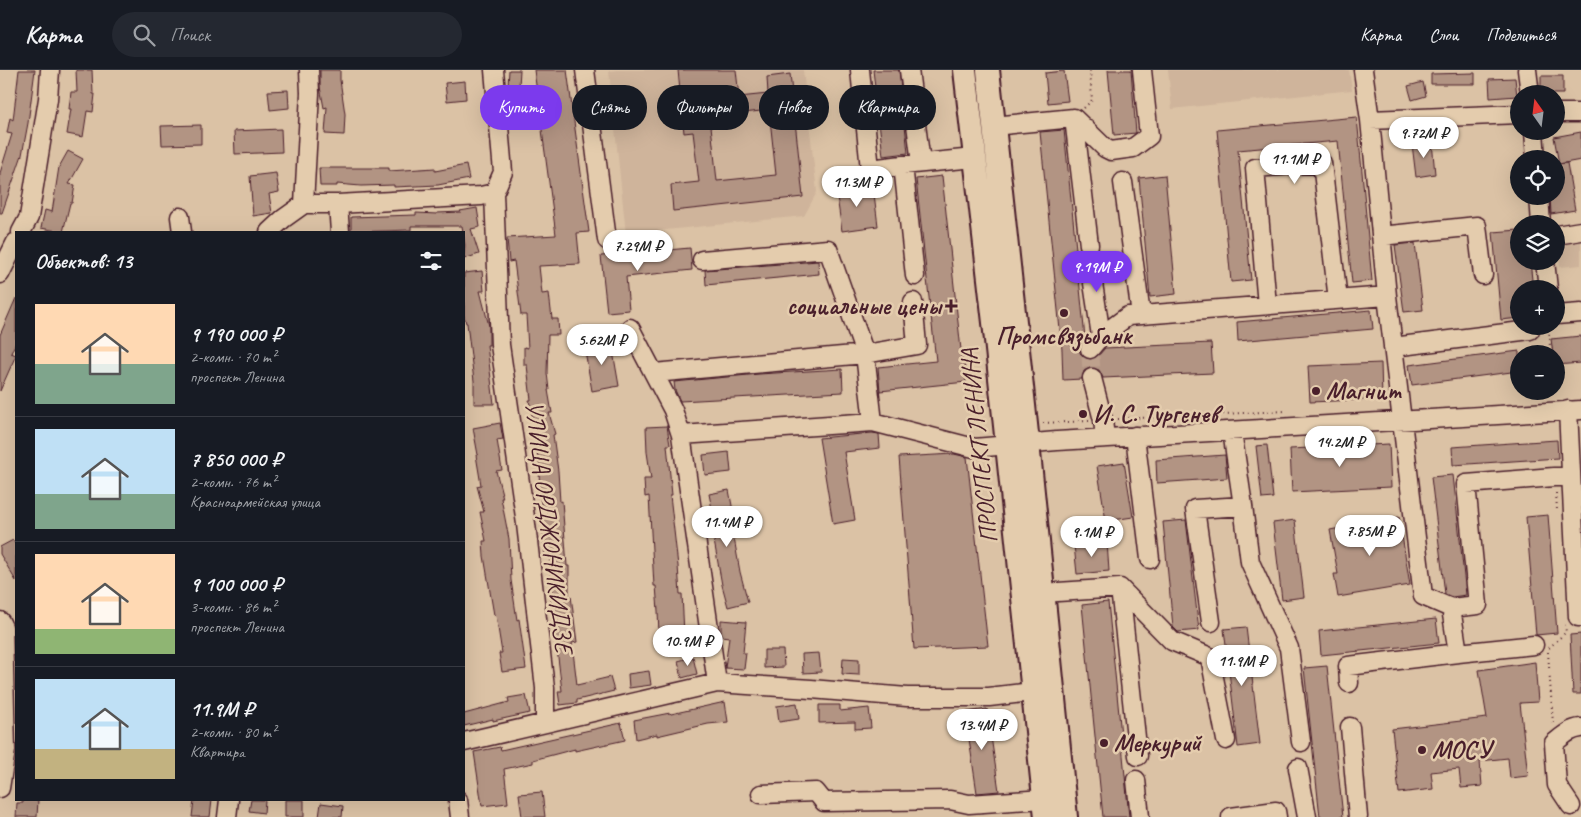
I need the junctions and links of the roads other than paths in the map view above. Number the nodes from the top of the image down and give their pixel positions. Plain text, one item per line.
1 (50, 70) edge
2 (309, 70) edge
3 (494, 70) edge
4 (585, 70) edge
5 (860, 70) edge
6 (909, 70) edge
7 (965, 70) edge
8 (988, 70) edge
9 (1142, 70) edge
10 (1363, 70) edge
11 (1527, 70) edge
12 (1529, 85) edge
13 (1565, 113) edge
14 (1581, 113) edge
15 (1510, 114) edge
16 (1074, 118) junction
17 (1370, 120) junction
18 (993, 126) junction
19 (974, 158) junction
20 (921, 163) junction
21 (903, 165) junction
22 (1123, 182) dead end
23 (494, 193) junction
24 (304, 204) junction
25 (338, 204) junction
26 (22, 231) edge
27 (270, 231) edge
28 (340, 231) edge
29 (1581, 231) edge
30 (1565, 234) edge
31 (1381, 236) junction
32 (607, 240) dead end
33 (15, 244) edge
34 (1089, 245) dead end
35 (702, 260) dead end
36 (1091, 270) dead end
37 (0, 274) edge
38 (1484, 275) dead end
39 (915, 276) dead end
40 (1387, 296) junction
41 (1338, 300) junction
42 (913, 302) dead end
43 (1267, 305) junction
44 (1581, 313) edge
45 (1565, 314) edge
46 (1141, 315) junction
47 (630, 328) dead end
48 (1510, 332) edge
49 (1393, 347) junction
50 (865, 354) junction
51 (654, 373) junction
52 (1092, 378) tunnel mouth
53 (1574, 410) edge
54 (1402, 420) junction
55 (873, 422) junction
56 (1232, 431) junction
57 (681, 435) junction
58 (1135, 436) junction
59 (1020, 437) junction
60 (1105, 438) junction
61 (1563, 477) junction
62 (1577, 505) edge
63 (1243, 506) junction
64 (1150, 559) dead end
65 (1120, 588) junction
66 (1042, 593) junction
67 (1452, 608) junction
68 (1575, 619) edge
69 (1211, 622) dead end
70 (6, 624) edge
71 (1534, 644) dead end
72 (1458, 653) junction
73 (1349, 683) dead end
74 (717, 684) junction
75 (1032, 692) junction
76 (545, 723) junction
77 (1350, 727) dead end
78 (1581, 728) edge
79 (1226, 740) dead end
80 (465, 742) edge
81 (1301, 742) dead end
82 (1138, 756) dead end
83 (1298, 768) dead end
84 (1136, 780) dead end
85 (0, 788) edge
86 (761, 794) dead end
87 (229, 801) edge
88 (458, 801) edge
89 (1571, 806) dead end
90 (1045, 808) edge
91 (227, 817) edge
92 (460, 817) edge
93 (1066, 817) edge
94 (1140, 817) edge
95 (1231, 817) edge
96 (1277, 817) edge
97 (1307, 817) edge
98 (1358, 817) edge

1 - 26 street
2 - 24 street
3 - 23 street, УЛИЦА ОРДЖОНИКИДЗЕ
4 - 32 street
5 - 21 street
6 - 20 street
7 - 19 main road, ПРОСПЕКТ ЛЕНИНА
8 - 18 main road, ПРОСПЕКТ ЛЕНИНА
9 - 16 street
10 - 17 street
11 - 12 street
13 - 14 street
15 - 17 street
16 - 18 street
16 - 34 street
17 - 31 street
18 - 59 main road, ПРОСПЕКТ ЛЕНИНА
19 - 20 street
19 - 59 main road, ПРОСПЕКТ ЛЕНИНА
20 - 21 street
21 - 39 street
22 - 46 street
23 - 25 street
23 - 76 street, УЛИЦА ОРДЖОНИКИДЗЕ
24 - 25 street
24 - 27 street
25 - 28 street
29 - 30 street
31 - 38 street
31 - 40 street
33 - 37 street
35 - 50 street
36 - 46 street
40 - 41 street
40 - 49 street
41 - 43 street
41 - 43 street
42 - 50 street
43 - 46 street
44 - 45 street
47 - 51 street
48 - 49 street
49 - 54 street
50 - 51 street
50 - 55 street
51 - 57 street
52 - 60 street
53 - 54 street
53 - 61 street
54 - 56 street
54 - 67 street
55 - 57 street
55 - 59 street
56 - 58 street
56 - 63 street
57 - 74 street
58 - 60 street
58 - 64 street
59 - 60 street
59 - 66 main road, ПРОСПЕКТ ЛЕНИНА
59 - 75 main road, ПРОСПЕКТ ЛЕНИНА
61 - 62 street
61 - 67 street
62 - 68 street
63 - 69 street
63 - 81 street
65 - 66 street
65 - 79 street
65 - 82 street
66 - 93 main road, ПРОСПЕКТ ЛЕНИНА
67 - 72 street
70 - 85 street
71 - 72 street
72 - 73 street
74 - 75 street
74 - 76 street
75 - 90 main road, ПРОСПЕКТ ЛЕНИНА
76 - 80 street
77 - 98 street
78 - 89 street
83 - 97 street
84 - 94 street
86 - 90 street
87 - 91 street
88 - 92 street
95 - 96 street

